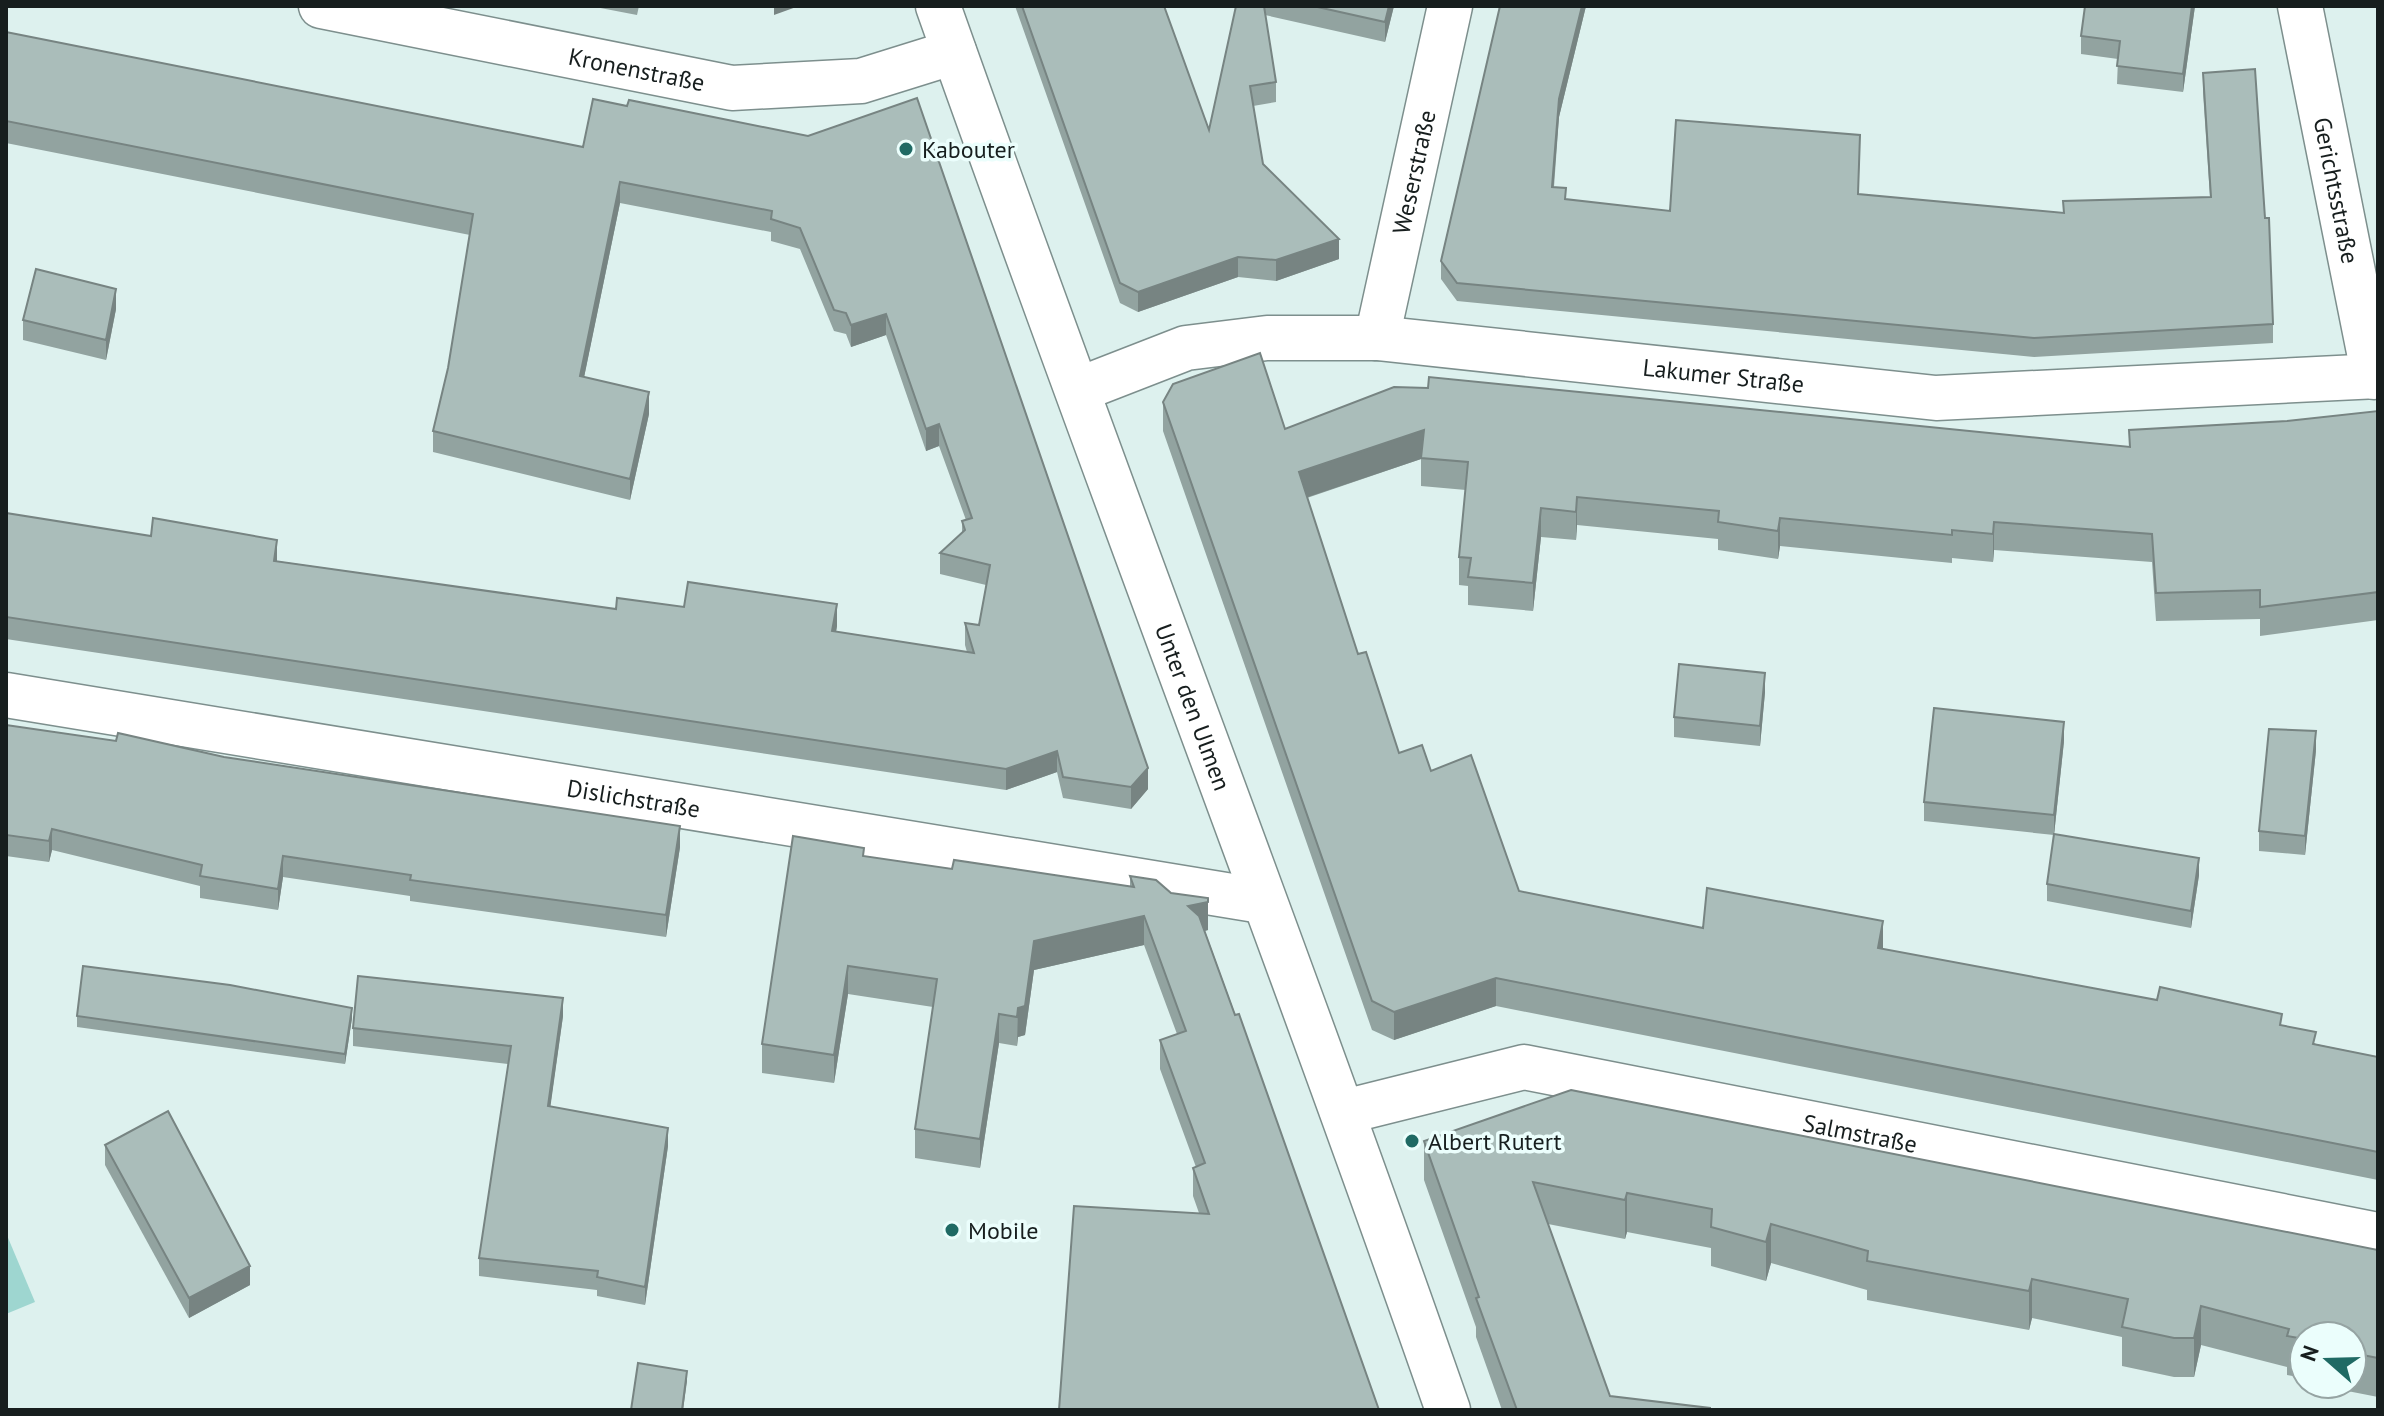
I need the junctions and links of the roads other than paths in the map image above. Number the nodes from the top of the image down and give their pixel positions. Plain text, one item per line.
1 (321, 6) edge
2 (938, 6) edge
3 (1450, 6) edge
4 (2300, 6) edge
5 (954, 52) junction
6 (1377, 338) junction
7 (2376, 376) edge
8 (1078, 390) junction
9 (6, 695) edge
10 (1262, 901) junction
11 (1344, 1112) junction
12 (2378, 1235) edge
13 (1448, 1410) edge

1 - 5 street, Kronenstraße
2 - 5 street, Unter den Ulmen
3 - 6 street, Weserstraße
4 - 7 street, Gerichtsstraße
5 - 8 street, Unter den Ulmen
6 - 7 street, Lakumer Straße
6 - 8 street, Lakumer Straße
8 - 10 street, Unter den Ulmen
9 - 10 street, Dislichstraße
10 - 11 street, Unter den Ulmen
11 - 12 street, Salmstraße
11 - 13 street, Unter den Ulmen

